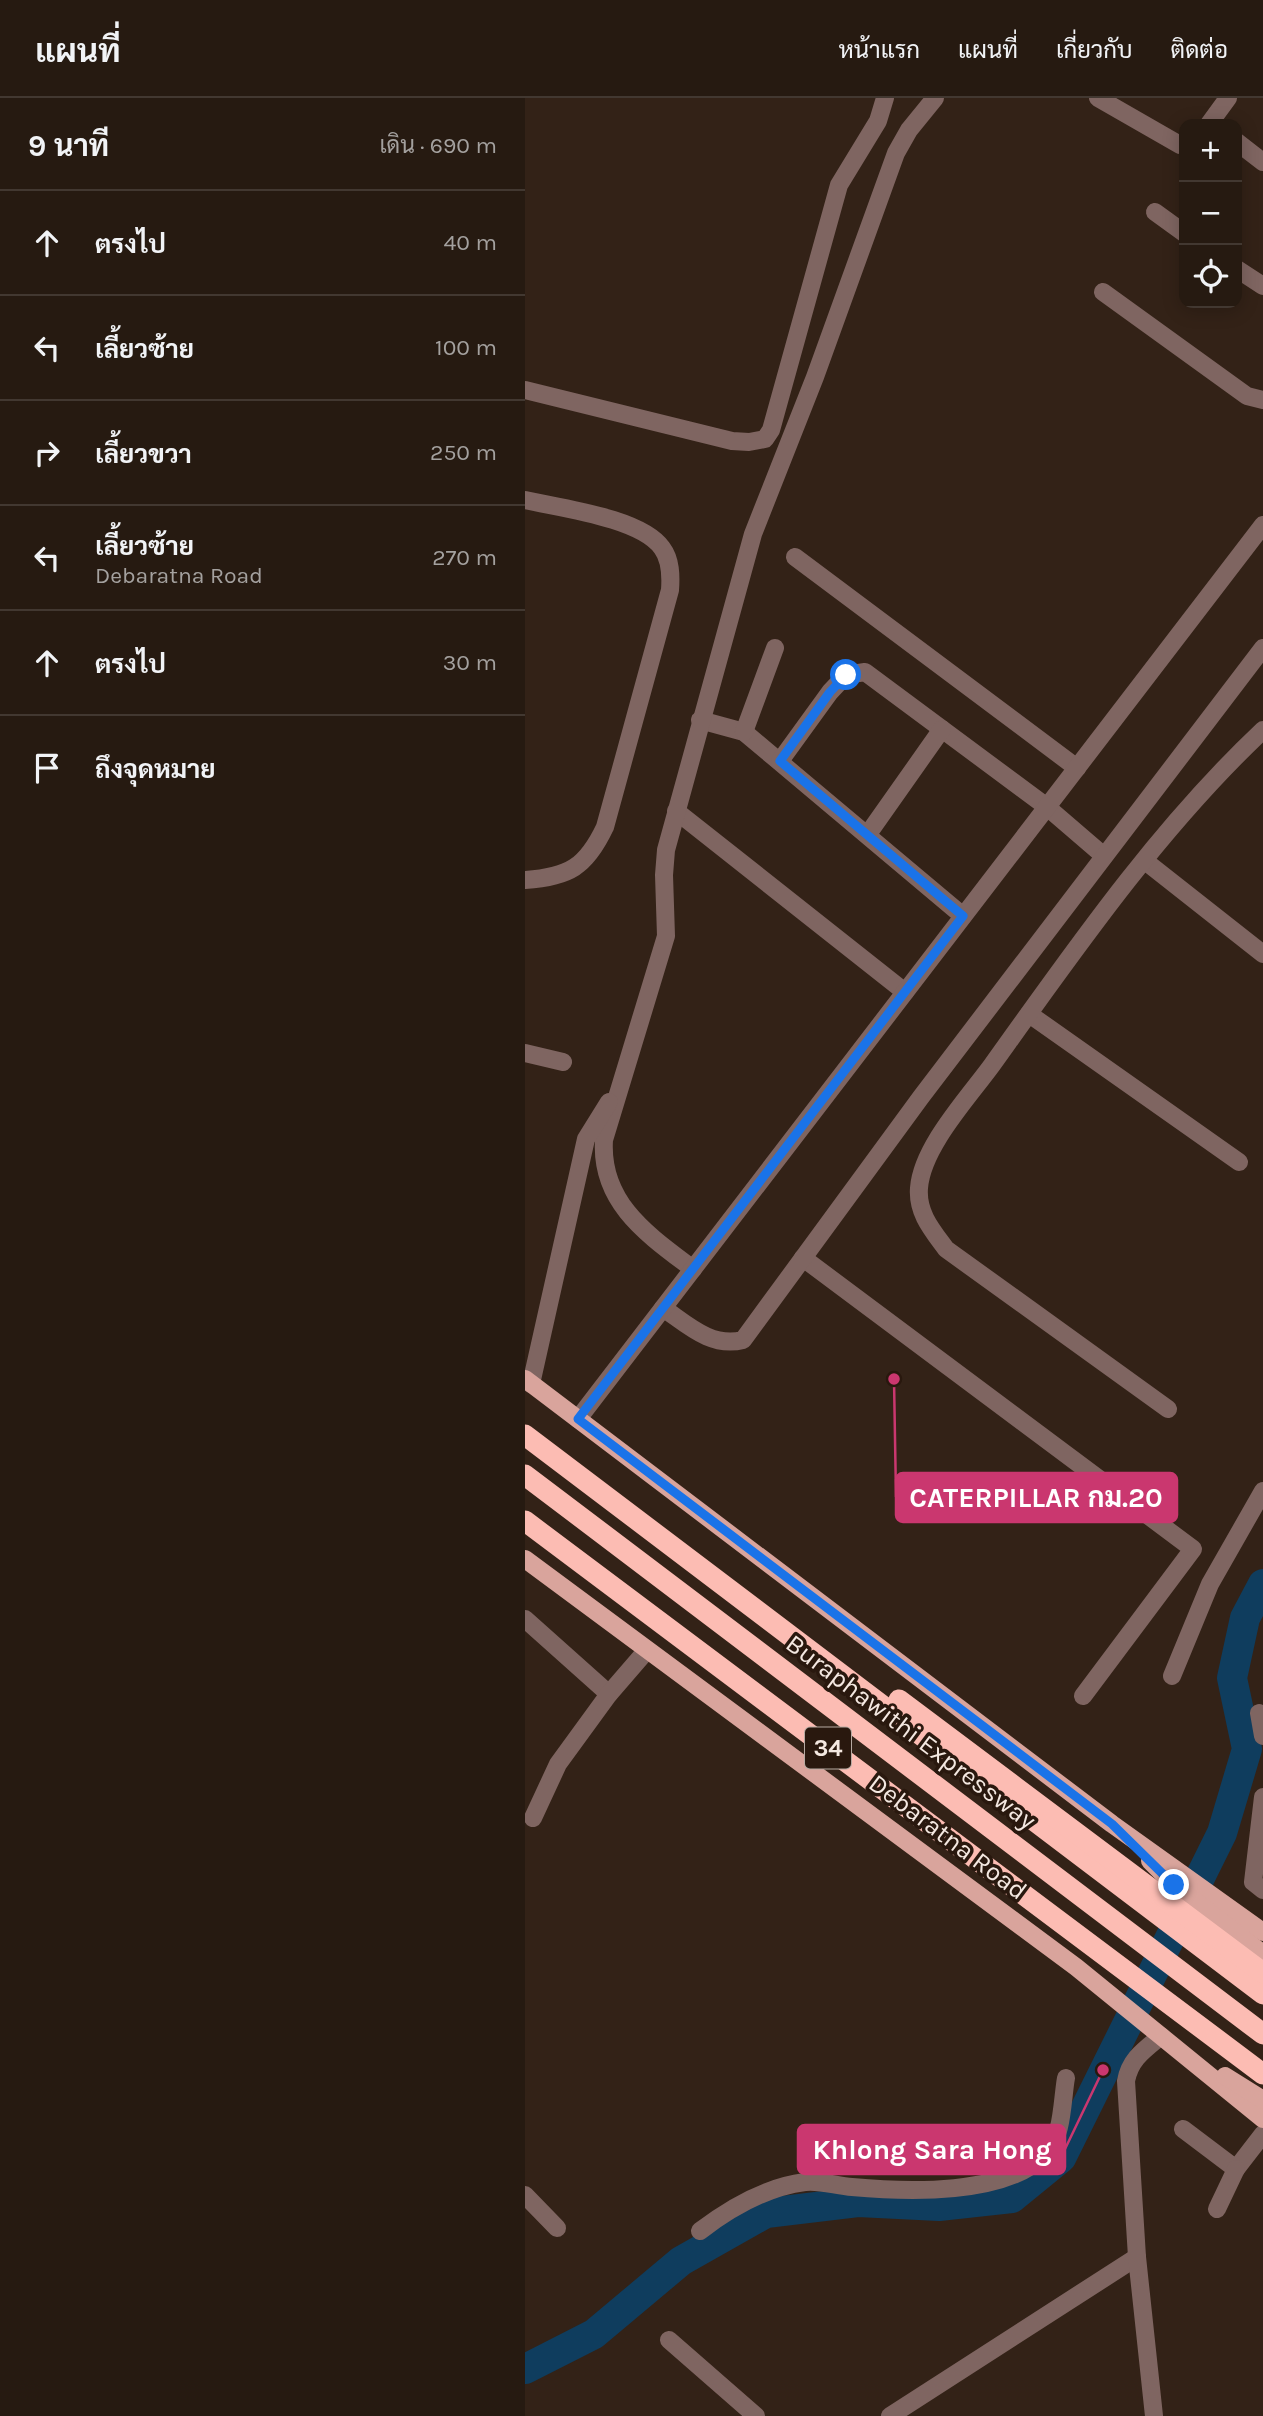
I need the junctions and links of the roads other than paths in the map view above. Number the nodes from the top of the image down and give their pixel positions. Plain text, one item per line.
1 (885, 98) edge
2 (935, 98) edge
3 (1098, 98) edge
4 (1228, 98) edge
5 (1214, 119) edge
6 (1179, 144) edge
7 (1242, 146) edge
8 (1263, 162) edge
9 (1155, 212) dead end
10 (1179, 229) edge
11 (1242, 272) edge
12 (1263, 286) edge
13 (1103, 292) dead end
14 (525, 390) edge
15 (1263, 400) edge
16 (525, 500) edge
17 (1263, 525) edge
18 (795, 557) dead end
19 (775, 648) dead end
20 (1263, 648) edge
21 (700, 720) junction
22 (942, 729) junction
23 (1263, 730) edge
24 (744, 732) junction
25 (780, 761) junction
26 (1077, 768) junction
27 (1047, 807) junction
28 (676, 811) junction
29 (868, 834) junction
30 (1104, 856) junction
31 (1145, 861) junction
32 (525, 880) edge
33 (963, 916) junction
34 (1263, 954) edge
35 (905, 992) junction
36 (1029, 1014) junction
37 (525, 1053) edge
38 (563, 1062) dead end
39 (623, 1081) junction
40 (1239, 1162) dead end
41 (803, 1258) junction
42 (693, 1269) junction
43 (663, 1308) junction
44 (528, 1381) edge
45 (1168, 1409) dead end
46 (578, 1419) junction
47 (525, 1420) edge
48 (525, 1435) edge
49 (525, 1475) edge
50 (1263, 1491) edge
51 (525, 1521) edge
52 (525, 1559) edge
53 (525, 1619) edge
54 (647, 1650) junction
55 (1172, 1676) dead end
56 (609, 1694) junction
57 (1083, 1696) dead end
58 (1259, 1713) dead end
59 (1263, 1735) edge
60 (1263, 1797) edge
61 (533, 1818) dead end
62 (1176, 1887) junction
63 (1263, 1890) edge
64 (1202, 1907) junction
65 (1263, 1932) edge
66 (1263, 1954) edge
67 (1263, 1973) edge
68 (1263, 1994) edge
69 (1152, 2029) junction
70 (1263, 2034) edge
71 (1263, 2074) edge
72 (1066, 2078) dead end
73 (1263, 2100) edge
74 (1263, 2119) edge
75 (1183, 2129) dead end
76 (1263, 2134) edge
77 (1236, 2169) junction
78 (525, 2195) edge
79 (1217, 2209) dead end
80 (557, 2228) dead end
81 (700, 2231) dead end
82 (1137, 2257) junction
83 (669, 2340) dead end
84 (756, 2416) edge
85 (890, 2416) edge
86 (1154, 2416) edge

1 - 14 lane
2 - 21 lane
3 - 6 lane
4 - 5 lane
7 - 8 lane
9 - 10 lane
11 - 12 lane
13 - 15 lane
16 - 32 lane
17 - 26 lane
18 - 26 lane
19 - 24 lane
20 - 30 lane
21 - 24 lane
21 - 28 lane
22 - 25 lane
22 - 27 lane
22 - 29 lane
23 - 31 lane
24 - 25 lane
25 - 29 lane
26 - 27 lane
27 - 30 lane
27 - 33 lane
28 - 35 lane
28 - 39 lane
29 - 33 lane
30 - 41 lane
31 - 34 lane
31 - 36 lane
33 - 35 lane
35 - 42 lane
36 - 40 lane
36 - 45 lane
37 - 38 lane
39 - 42 lane
39 - 44 lane
41 - 43 lane
41 - 57 lane
42 - 43 lane
43 - 46 lane
44 - 46 main road
46 - 62 main road
47 - 62 highway
48 - 68 highway, Buraphawithi Expressway
49 - 70 highway, Buraphawithi Expressway
50 - 55 lane
51 - 71 highway, Debaratna Road / 34
52 - 54 main road, Debaratna Road / 34
53 - 56 lane
54 - 56 lane
54 - 69 main road, Debaratna Road / 34
56 - 61 lane
58 - 59 lane
60 - 63 lane
62 - 64 highway
62 - 64 main road
64 - 65 main road
64 - 66 main road
64 - 67 highway
69 - 73 main road
69 - 74 main road, Debaratna Road / 34
69 - 82 lane
72 - 81 lane
75 - 77 lane
76 - 77 lane
77 - 79 lane
78 - 80 lane
82 - 85 lane
82 - 86 lane
83 - 84 lane

